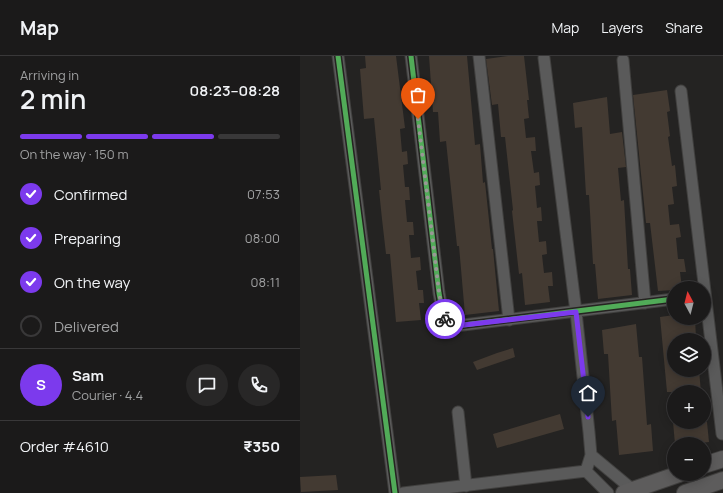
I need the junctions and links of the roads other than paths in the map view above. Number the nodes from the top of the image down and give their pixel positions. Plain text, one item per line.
1 (338, 56) edge
2 (411, 56) edge
3 (478, 56) edge
4 (544, 58) dead end
5 (623, 60) dead end
6 (681, 91) dead end
7 (703, 281) edge
8 (667, 300) edge
9 (645, 303) junction
10 (576, 312) junction
11 (509, 320) junction
12 (709, 325) edge
13 (458, 412) dead end
14 (722, 434) edge
15 (590, 455) junction
16 (723, 459) edge
17 (711, 463) edge
18 (586, 471) junction
19 (667, 478) edge
20 (723, 480) edge
21 (466, 486) junction
22 (704, 489) edge
23 (628, 492) edge
24 (395, 493) edge
25 (403, 493) edge
26 (608, 493) edge
27 (685, 493) edge

1 - 24 street
2 - 11 street
3 - 11 street
4 - 10 street
5 - 9 street
6 - 7 street
8 - 9 street
9 - 10 street
10 - 11 street
10 - 15 street
12 - 14 street
13 - 21 street
15 - 18 street
15 - 23 street
16 - 17 street
18 - 21 street
18 - 26 street
19 - 23 street
20 - 22 street
21 - 25 street
22 - 27 street

